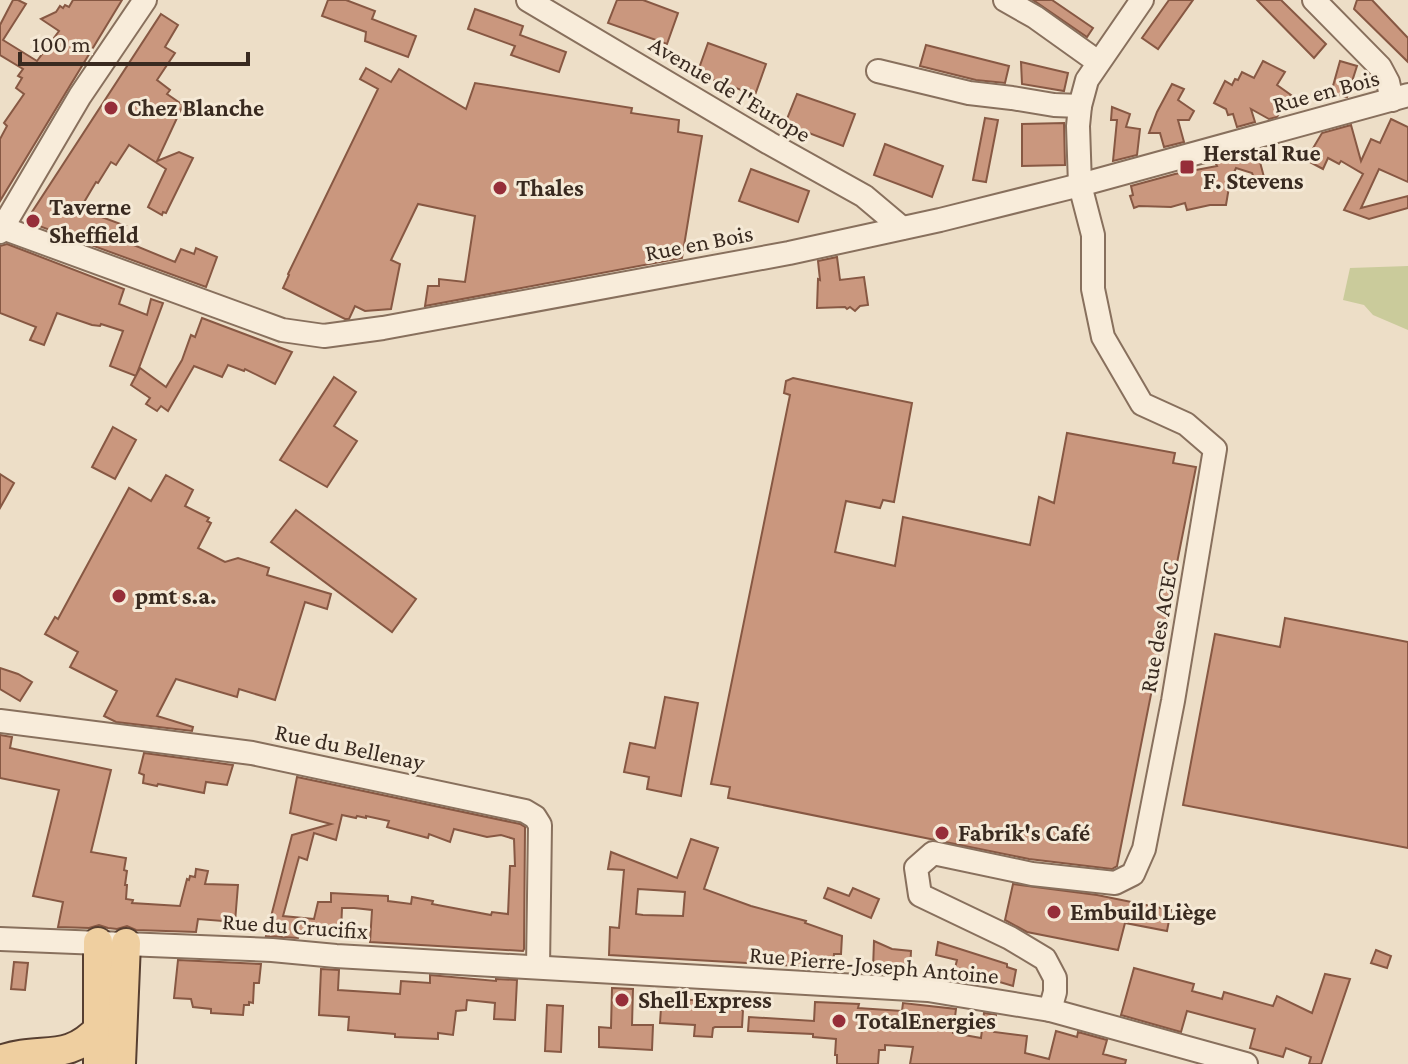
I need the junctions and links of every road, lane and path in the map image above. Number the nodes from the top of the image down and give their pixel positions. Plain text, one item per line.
1 (145, 0) edge
2 (528, 0) edge
3 (1005, 0) edge
4 (1142, 0) edge
5 (1314, 0) edge
6 (1098, 62) junction
7 (878, 71) dead end
8 (1400, 97) edge
9 (1080, 106) junction
10 (1080, 185) junction
11 (902, 228) junction
12 (1, 229) edge
13 (0, 721) edge
14 (0, 939) edge
15 (112, 943) junction
16 (538, 967) junction
17 (587, 970) joint
18 (1050, 1010) junction
19 (99, 1028) junction
20 (73, 1058) edge
21 (0, 1060) edge
22 (98, 1064) edge
23 (121, 1064) edge
24 (1243, 1064) edge

1 - 12 street
2 - 11 street, Avenue de l'Europe
3 - 6 street
4 - 6 street
5 - 8 street
6 - 9 street
7 - 9 street
8 - 10 street, Rue en Bois
9 - 10 street
10 - 11 street, Rue en Bois
10 - 18 street, Rue des ACEC
11 - 12 street, Rue en Bois
13 - 16 street, Rue du Bellenay
14 - 15 street, Rue du Crucifix
15 - 16 street, Rue du Crucifix
15 - 19 main road
15 - 23 main road
16 - 17 street, Rue du Crucifix
17 - 18 street, Rue Pierre-Joseph Antoine
18 - 24 street, Rue Pierre-Joseph Antoine
19 - 20 main road
19 - 22 main road
20 - 21 main road

